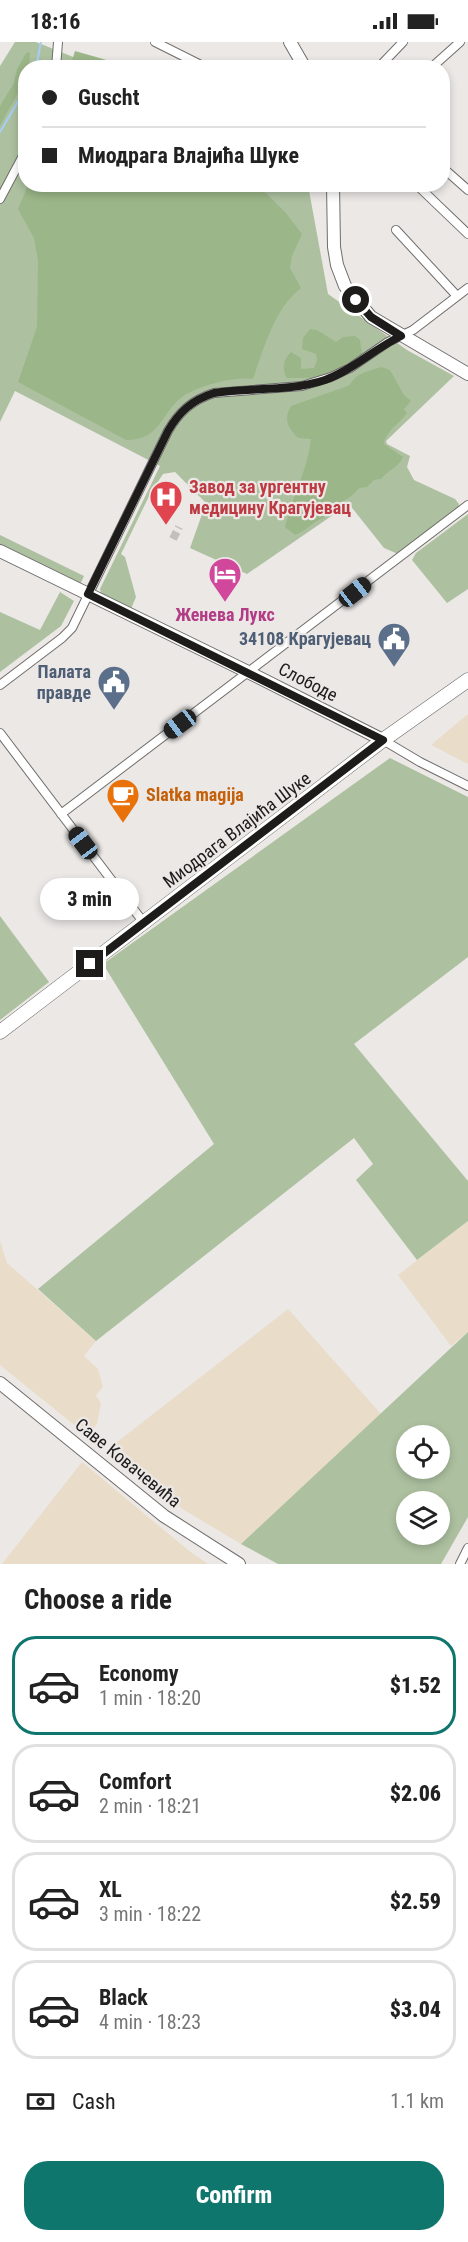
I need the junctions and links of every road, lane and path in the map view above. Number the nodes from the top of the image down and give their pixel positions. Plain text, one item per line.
1 (58, 42) edge
2 (155, 42) edge
3 (290, 42) edge
4 (403, 42) edge
5 (460, 42) edge
6 (57, 60) edge
7 (191, 60) edge
8 (301, 60) edge
9 (386, 60) edge
10 (440, 60) edge
11 (18, 165) edge
12 (450, 174) edge
13 (468, 190) edge
14 (333, 192) edge
15 (424, 192) edge
16 (0, 199) edge
17 (396, 230) dead end
18 (468, 234) edge
19 (468, 288) edge
20 (457, 296) junction
21 (401, 336) junction
22 (468, 374) edge
23 (468, 506) edge
24 (0, 551) edge
25 (88, 594) junction
26 (248, 672) junction
27 (468, 680) edge
28 (0, 685) edge
29 (0, 734) edge
30 (383, 740) junction
31 (468, 786) edge
32 (61, 814) junction
33 (144, 923) junction
34 (0, 1032) edge
35 (0, 1383) edge
36 (468, 1548) edge
37 (239, 1564) edge
38 (460, 1564) edge

1 - 6 street
2 - 7 street
3 - 8 street
4 - 9 street
5 - 10 street
11 - 16 street
12 - 13 street
14 - 21 street
15 - 18 street
17 - 20 street
19 - 20 street
20 - 21 street
21 - 22 street
21 - 25 street
23 - 26 street
24 - 25 street, Слободе
25 - 26 street, Слободе
25 - 28 street
26 - 30 street, Слободе
26 - 32 street
27 - 30 main road, Миодрага Влајића Шуке
29 - 32 street
30 - 31 street, Слободе
30 - 33 main road, Миодрага Влајића Шуке
32 - 33 street
33 - 34 main road, Миодрага Влајића Шуке
35 - 37 street, Саве Ковачевића
36 - 38 street

